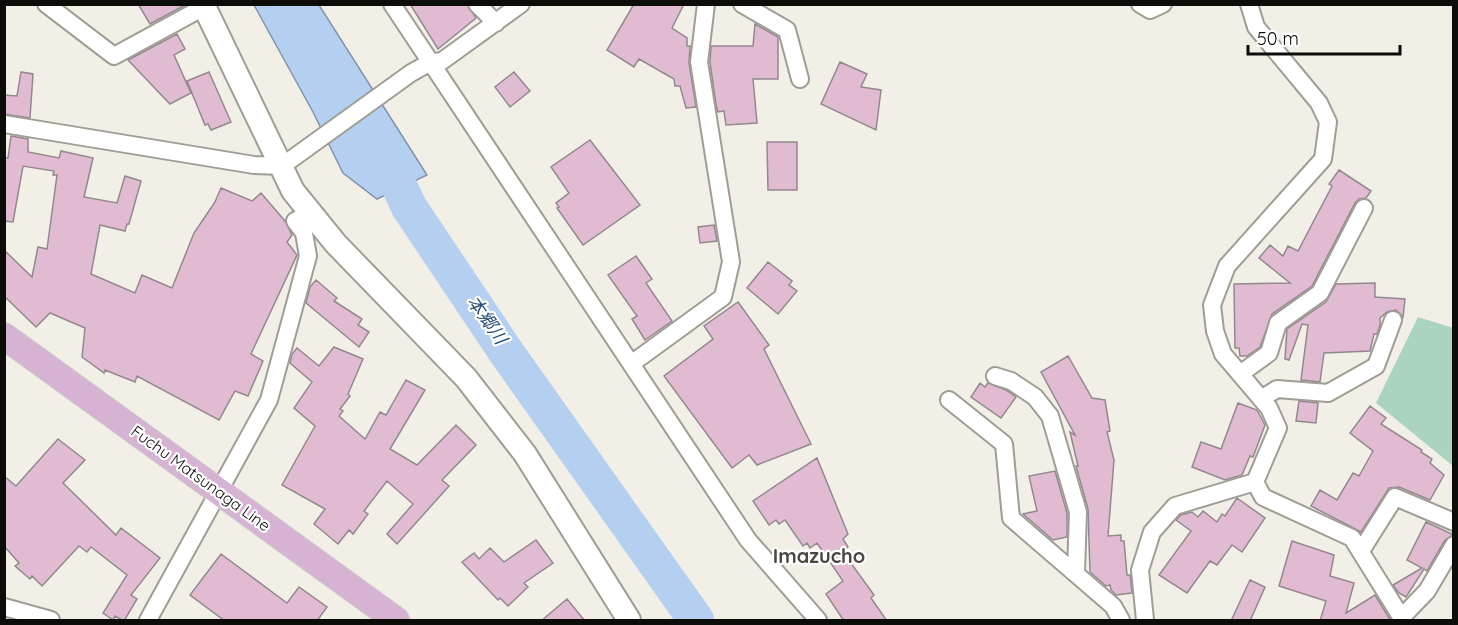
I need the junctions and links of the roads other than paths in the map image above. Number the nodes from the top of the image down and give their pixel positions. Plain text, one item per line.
1 (46, 4) edge
2 (392, 4) edge
3 (477, 4) edge
4 (521, 4) edge
5 (706, 4) edge
6 (742, 4) edge
7 (1140, 4) edge
8 (1163, 4) edge
9 (1249, 4) edge
10 (203, 6) edge
11 (496, 23) junction
12 (429, 63) junction
13 (800, 79) dead end
14 (4, 124) edge
15 (282, 166) junction
16 (1364, 208) dead end
17 (310, 212) junction
18 (1394, 320) dead end
19 (4, 336) edge
20 (631, 364) junction
21 (1240, 374) junction
22 (994, 376) dead end
23 (949, 399) dead end
24 (1261, 399) junction
25 (1255, 482) junction
26 (218, 490) junction
27 (1454, 522) edge
28 (1454, 545) edge
29 (1361, 551) junction
30 (1076, 572) junction
31 (4, 607) edge
32 (1402, 619) edge
33 (51, 621) edge
34 (148, 621) edge
35 (396, 621) edge
36 (629, 621) edge
37 (818, 621) edge
38 (1121, 621) edge
39 (1145, 621) edge

1 - 10 street
2 - 12 street
3 - 11 street
4 - 11 street
5 - 20 street
6 - 13 street
7 - 8 street
9 - 21 street
10 - 15 street
11 - 12 street
12 - 15 street
12 - 20 street
14 - 15 street
15 - 17 street
16 - 21 street
17 - 26 street
17 - 36 street
18 - 24 street
19 - 26 main road, Fuchu Matsunaga Line
20 - 37 street
21 - 24 street
22 - 30 street
23 - 30 street
24 - 25 street
25 - 29 street
25 - 39 street
26 - 34 street
26 - 35 main road, Fuchu Matsunaga Line
27 - 29 street
28 - 32 street
29 - 32 street
30 - 38 street
31 - 33 street

